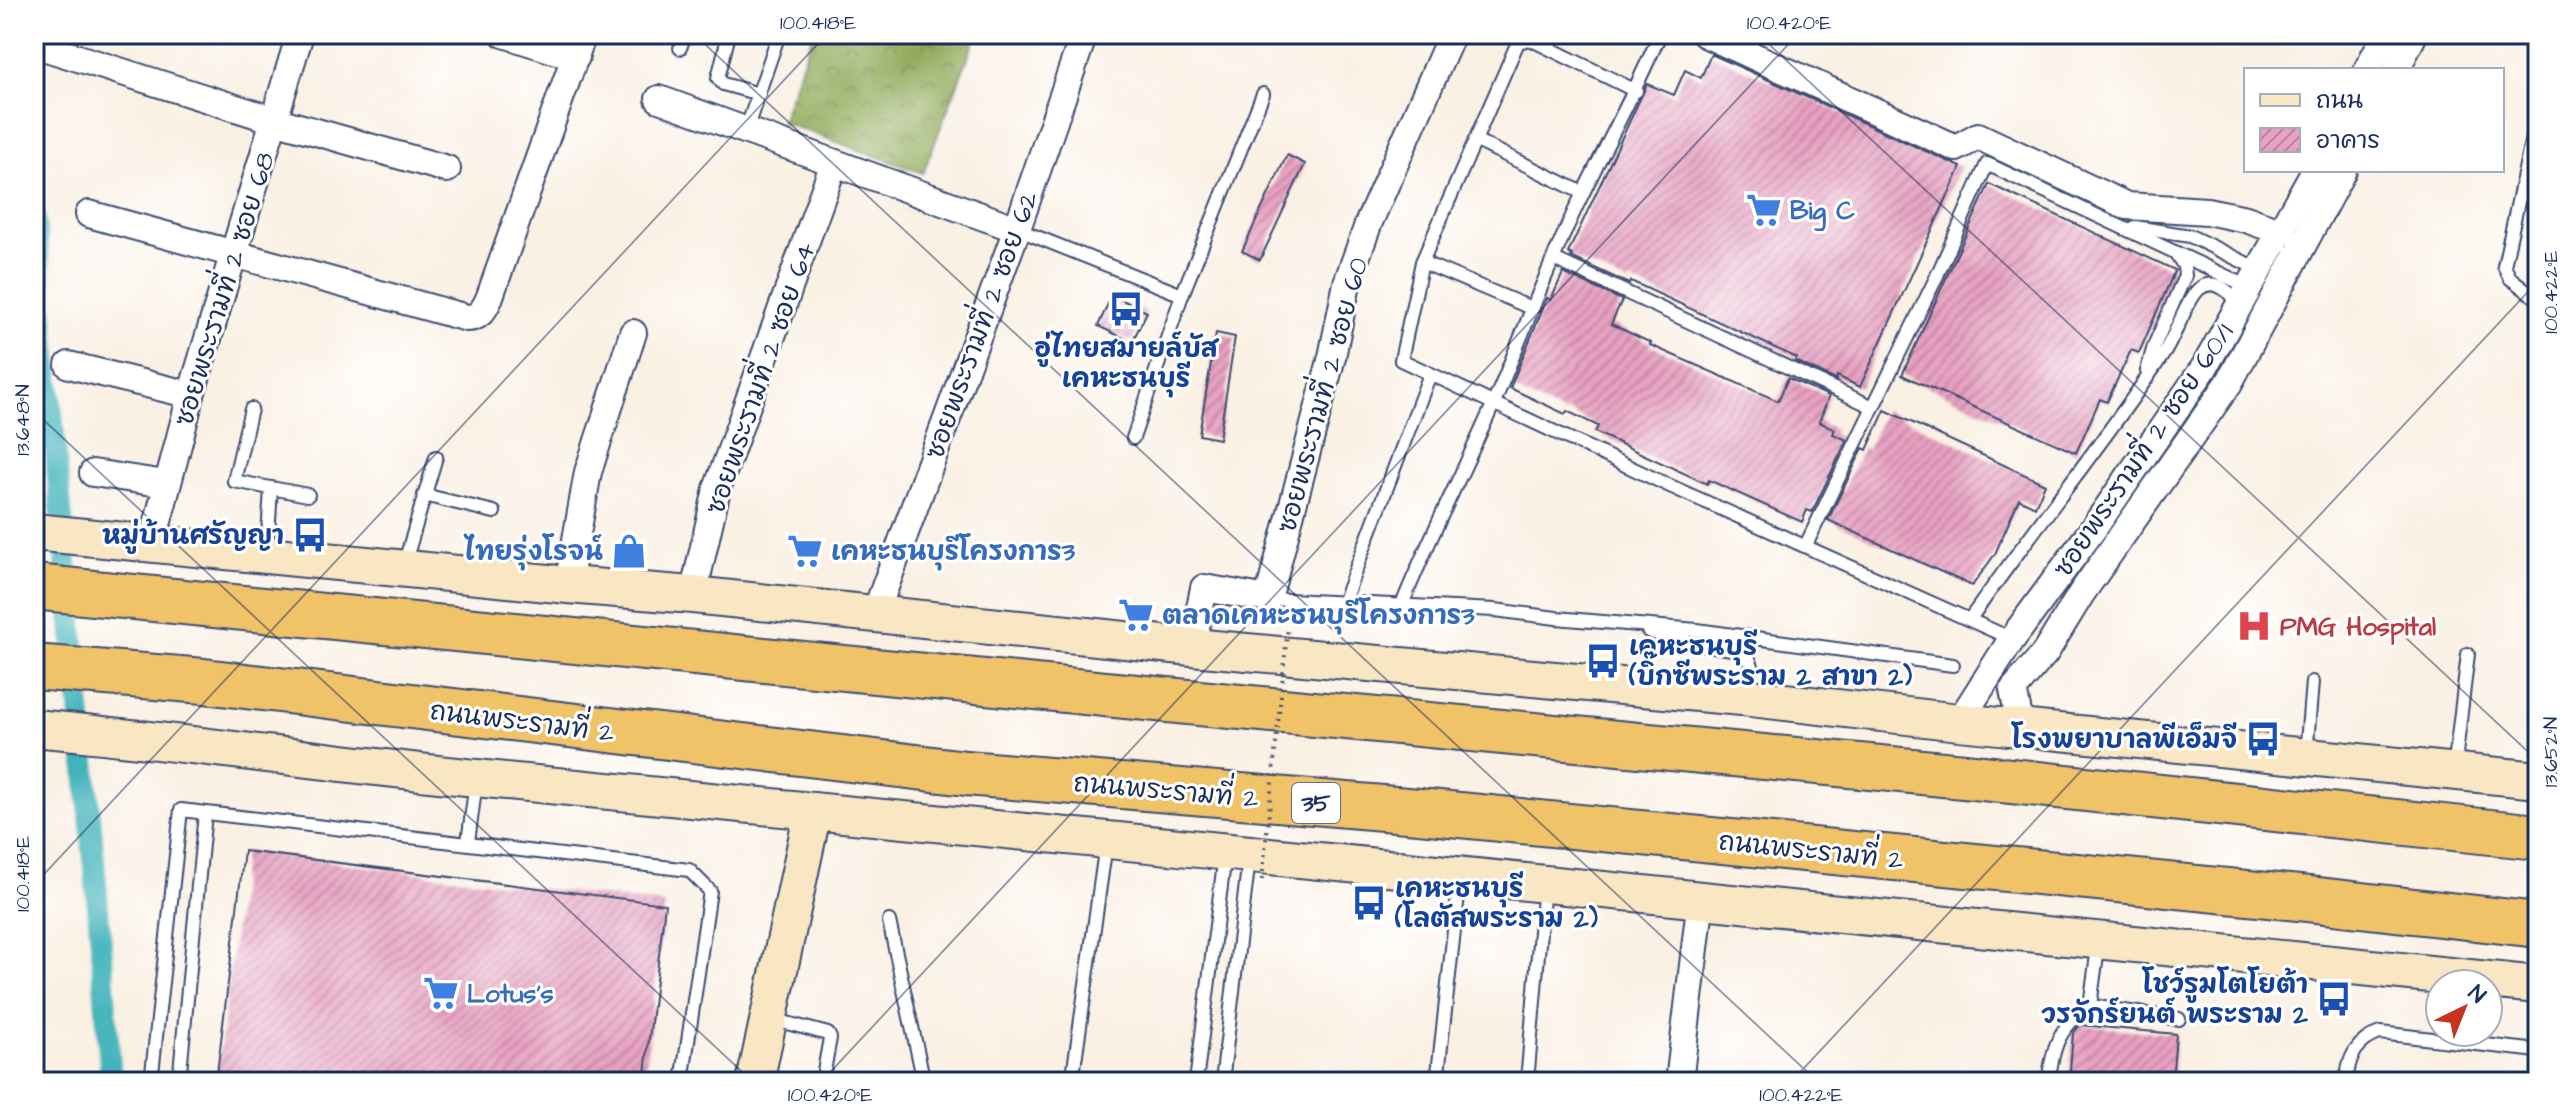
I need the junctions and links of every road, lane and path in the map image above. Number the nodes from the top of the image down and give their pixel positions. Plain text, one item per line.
1 (300, 34) edge
2 (504, 34) edge
3 (685, 34) edge
4 (729, 34) edge
5 (779, 34) edge
6 (1084, 34) edge
7 (1452, 34) edge
8 (1660, 34) edge
9 (1705, 34) edge
10 (2386, 34) edge
11 (2414, 34) edge
12 (34, 44) edge
13 (579, 45) edge
14 (680, 48) dead end
15 (2368, 68) edge
16 (2397, 68) edge
17 (1636, 91) junction
18 (759, 94) junction
19 (1263, 94) dead end
20 (659, 99) dead end
21 (2538, 110) edge
22 (274, 120) junction
23 (746, 130) junction
24 (1475, 140) junction
25 (834, 163) junction
26 (447, 169) dead end
27 (2314, 172) edge
28 (2342, 172) edge
29 (1583, 193) junction
30 (89, 214) dead end
31 (2120, 224) junction
32 (1017, 229) junction
33 (2282, 232) junction
34 (2173, 250) junction
35 (234, 255) junction
36 (1554, 259) junction
37 (1422, 262) junction
38 (2255, 279) junction
39 (1182, 295) junction
40 (2538, 299) edge
41 (1531, 308) junction
42 (2233, 318) junction
43 (633, 333) dead end
44 (69, 365) dead end
45 (1430, 374) junction
46 (2146, 378) junction
47 (191, 395) junction
48 (1494, 401) junction
49 (1873, 407) junction
50 (251, 409) dead end
51 (1133, 438) dead end
52 (436, 457) dead end
53 (93, 473) dead end
54 (166, 484) junction
55 (271, 488) junction
56 (308, 495) dead end
57 (424, 495) junction
58 (494, 512) dead end
59 (39, 533) edge
60 (152, 544) junction
61 (1806, 545) junction
62 (267, 555) junction
63 (404, 568) junction
64 (568, 585) junction
65 (34, 587) edge
66 (693, 595) junction
67 (1268, 599) junction
68 (1343, 603) junction
69 (1402, 605) junction
70 (875, 614) junction
71 (1970, 619) junction
72 (1627, 624) junction
73 (1288, 626) dead end
74 (2012, 639) junction
75 (1192, 647) junction
76 (2468, 654) dead end
77 (1953, 665) dead end
78 (34, 667) edge
79 (2312, 682) dead end
80 (1742, 697) junction
81 (1959, 722) junction
82 (2021, 727) junction
83 (36, 728) edge
84 (2306, 756) junction
85 (2454, 771) junction
86 (476, 778) junction
87 (2538, 780) edge
88 (813, 811) junction
89 (205, 813) junction
90 (2538, 837) edge
91 (1106, 841) junction
92 (468, 842) junction
93 (1245, 862) junction
94 (1460, 874) junction
95 (1544, 882) junction
96 (1701, 898) junction
97 (889, 921) dead end
98 (2538, 925) edge
99 (2099, 937) junction
100 (2538, 985) edge
101 (2090, 1006) junction
102 (769, 1018) junction
103 (2179, 1019) dead end
104 (2538, 1051) edge
105 (151, 1082) edge
106 (179, 1082) edge
107 (682, 1082) edge
108 (755, 1082) edge
109 (822, 1082) edge
110 (924, 1082) edge
111 (1072, 1082) edge
112 (1196, 1082) edge
113 (1222, 1082) edge
114 (1437, 1082) edge
115 (1527, 1082) edge
116 (1679, 1082) edge
117 (2048, 1082) edge
118 (2347, 1082) edge

1 - 22 street, ซอยพระรามที่ 2 ซอย 68
2 - 13 street
3 - 14 lane
4 - 18 lane
5 - 18 lane
6 - 32 street, ซอยพระรามที่ 2 ซอย 62
7 - 67 street, ซอยพระรามที่ 2 ซอย 60
8 - 17 lane
9 - 33 street
10 - 15 street
11 - 16 street
12 - 22 street
13 - 35 street
17 - 24 lane
17 - 29 lane
18 - 23 lane
19 - 39 lane
20 - 23 street
21 - 40 lane
22 - 26 street
22 - 35 street, ซอยพระรามที่ 2 ซอย 68
23 - 25 street
24 - 29 lane
24 - 37 lane
25 - 32 street
25 - 66 street, ซอยพระรามที่ 2 ซอย 64
27 - 33 street, ซอยพระรามที่ 2 ซอย 60/1
28 - 82 street, ซอยพระรามที่ 2 ซอย 60/1
29 - 36 lane
30 - 35 street
31 - 34 lane
31 - 38 lane
31 - 49 lane
32 - 39 lane
32 - 70 street, ซอยพระรามที่ 2 ซอย 62
33 - 38 street, ซอยพระรามที่ 2 ซอย 60/1
34 - 38 lane
34 - 46 lane
35 - 47 street, ซอยพระรามที่ 2 ซอย 68
36 - 41 lane
36 - 49 lane
37 - 41 lane
37 - 45 lane
38 - 42 street, ซอยพระรามที่ 2 ซอย 60/1
39 - 51 lane
41 - 48 lane
42 - 46 lane
42 - 74 street, ซอยพระรามที่ 2 ซอย 60/1
43 - 64 street
44 - 47 street
45 - 48 lane
45 - 68 lane
46 - 71 lane
47 - 54 street, ซอยพระรามที่ 2 ซอย 68
48 - 61 lane
48 - 69 lane
49 - 61 lane
50 - 55 lane
52 - 57 lane
53 - 54 street
54 - 60 street, ซอยพระรามที่ 2 ซอย 68
55 - 56 lane
55 - 62 lane
57 - 58 lane
57 - 63 lane
59 - 60 main road
60 - 62 main road
61 - 71 lane
62 - 63 main road
63 - 64 main road
64 - 66 main road
65 - 90 highway
66 - 70 main road
67 - 68 lane
67 - 75 street
68 - 69 lane
69 - 72 lane
70 - 75 main road
71 - 74 lane
72 - 77 lane
72 - 80 lane
73 - 93 path, bridge
74 - 81 street, ซอยพระรามที่ 2 ซอย 60/1
75 - 80 main road
76 - 85 lane
78 - 98 highway, ถนนพระรามที่ 2 / 35
79 - 84 lane
80 - 81 main road
81 - 82 main road
82 - 84 main road
83 - 86 main road, 35
84 - 85 main road
85 - 87 main road
86 - 88 main road, 35
86 - 92 lane
88 - 91 main road, 35
88 - 102 main road
89 - 92 lane
89 - 105 lane
89 - 106 lane
91 - 93 main road, 35
91 - 111 lane
92 - 107 lane
93 - 94 main road, 35
93 - 112 lane
93 - 113 lane
94 - 95 main road, 35
94 - 114 lane
95 - 96 main road, 35
95 - 115 lane
96 - 99 main road, 35
96 - 116 street
97 - 110 lane
99 - 100 main road, 35
99 - 101 lane
101 - 103 lane
101 - 117 lane
102 - 108 main road
102 - 109 lane
104 - 118 lane

